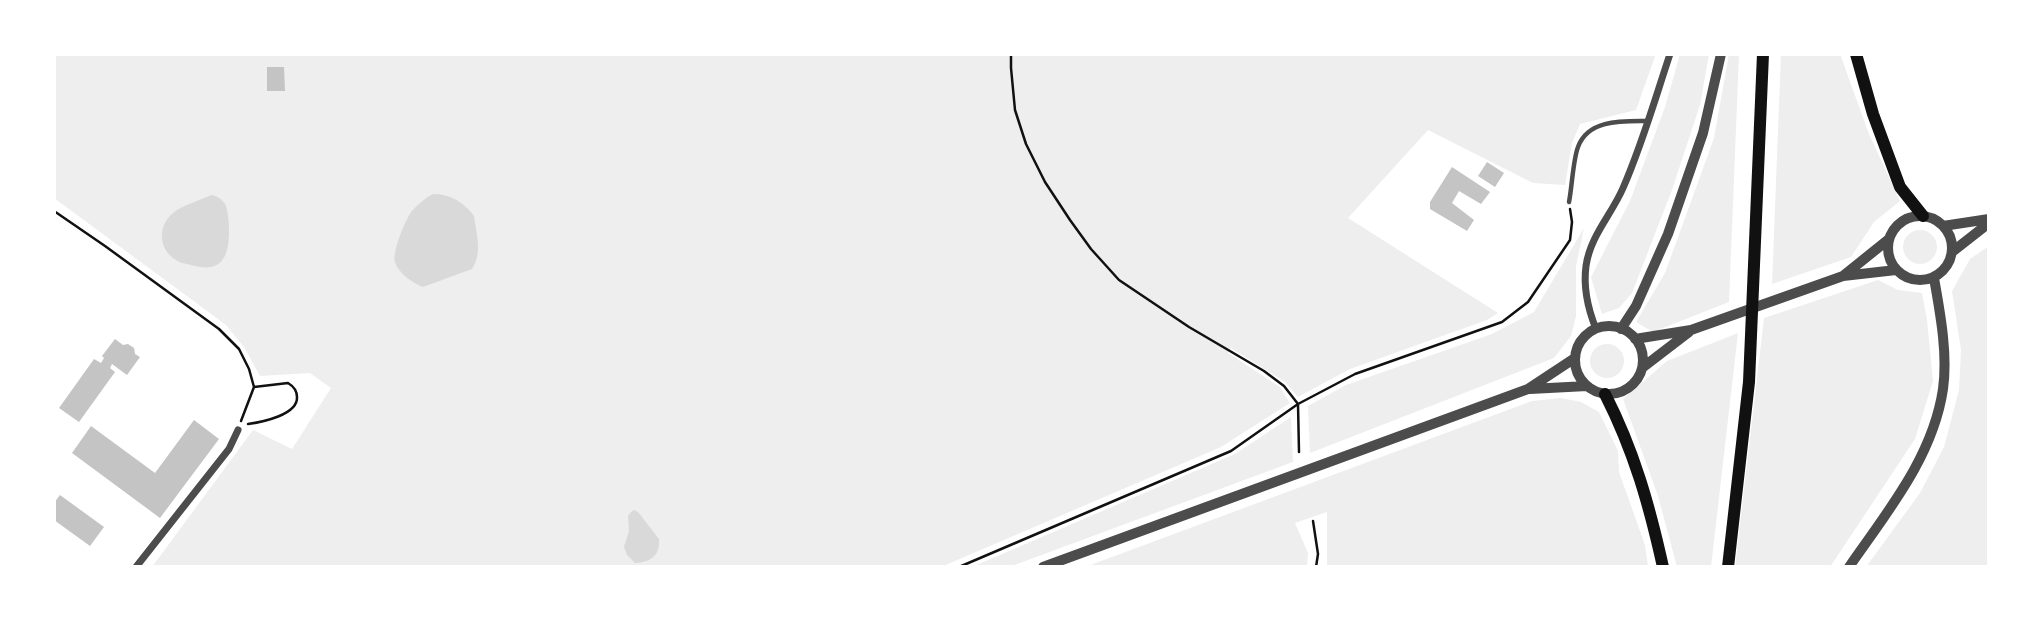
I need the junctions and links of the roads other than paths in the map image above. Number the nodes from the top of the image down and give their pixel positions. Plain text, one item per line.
1 (1670, 54) edge
2 (1721, 54) edge
3 (1763, 54) edge
4 (1856, 54) edge
5 (1647, 121) junction
6 (1569, 202) road end
7 (1923, 216) junction
8 (1989, 221) edge
9 (1943, 226) junction
10 (1889, 239) junction
11 (1952, 252) junction
12 (1896, 270) junction
13 (1843, 276) junction
14 (1934, 278) junction
15 (1697, 328) junction
16 (1596, 329) junction
17 (1621, 329) junction
18 (1635, 339) junction
19 (1575, 358) junction
20 (1642, 368) junction
21 (1587, 386) junction
22 (1528, 389) junction
23 (1605, 394) junction
24 (237, 430) dead end
25 (136, 567) edge
26 (1043, 567) edge
27 (1663, 567) edge
28 (1728, 567) edge
29 (1849, 567) edge

1 - 5 street
2 - 17 street
3 - 28 main road
4 - 7 main road
5 - 6 lane
5 - 16 street
7 - 9 street
7 - 10 street
8 - 9 street
8 - 11 street
9 - 11 street
10 - 12 street
10 - 13 street
11 - 14 street
12 - 13 street
12 - 14 street
13 - 15 street
14 - 29 street
15 - 18 street
15 - 20 street
16 - 17 street
16 - 19 street
17 - 18 street
18 - 20 street
19 - 21 street
19 - 22 street
20 - 23 street
21 - 22 street
21 - 23 street
22 - 26 street
23 - 27 main road
24 - 25 street

